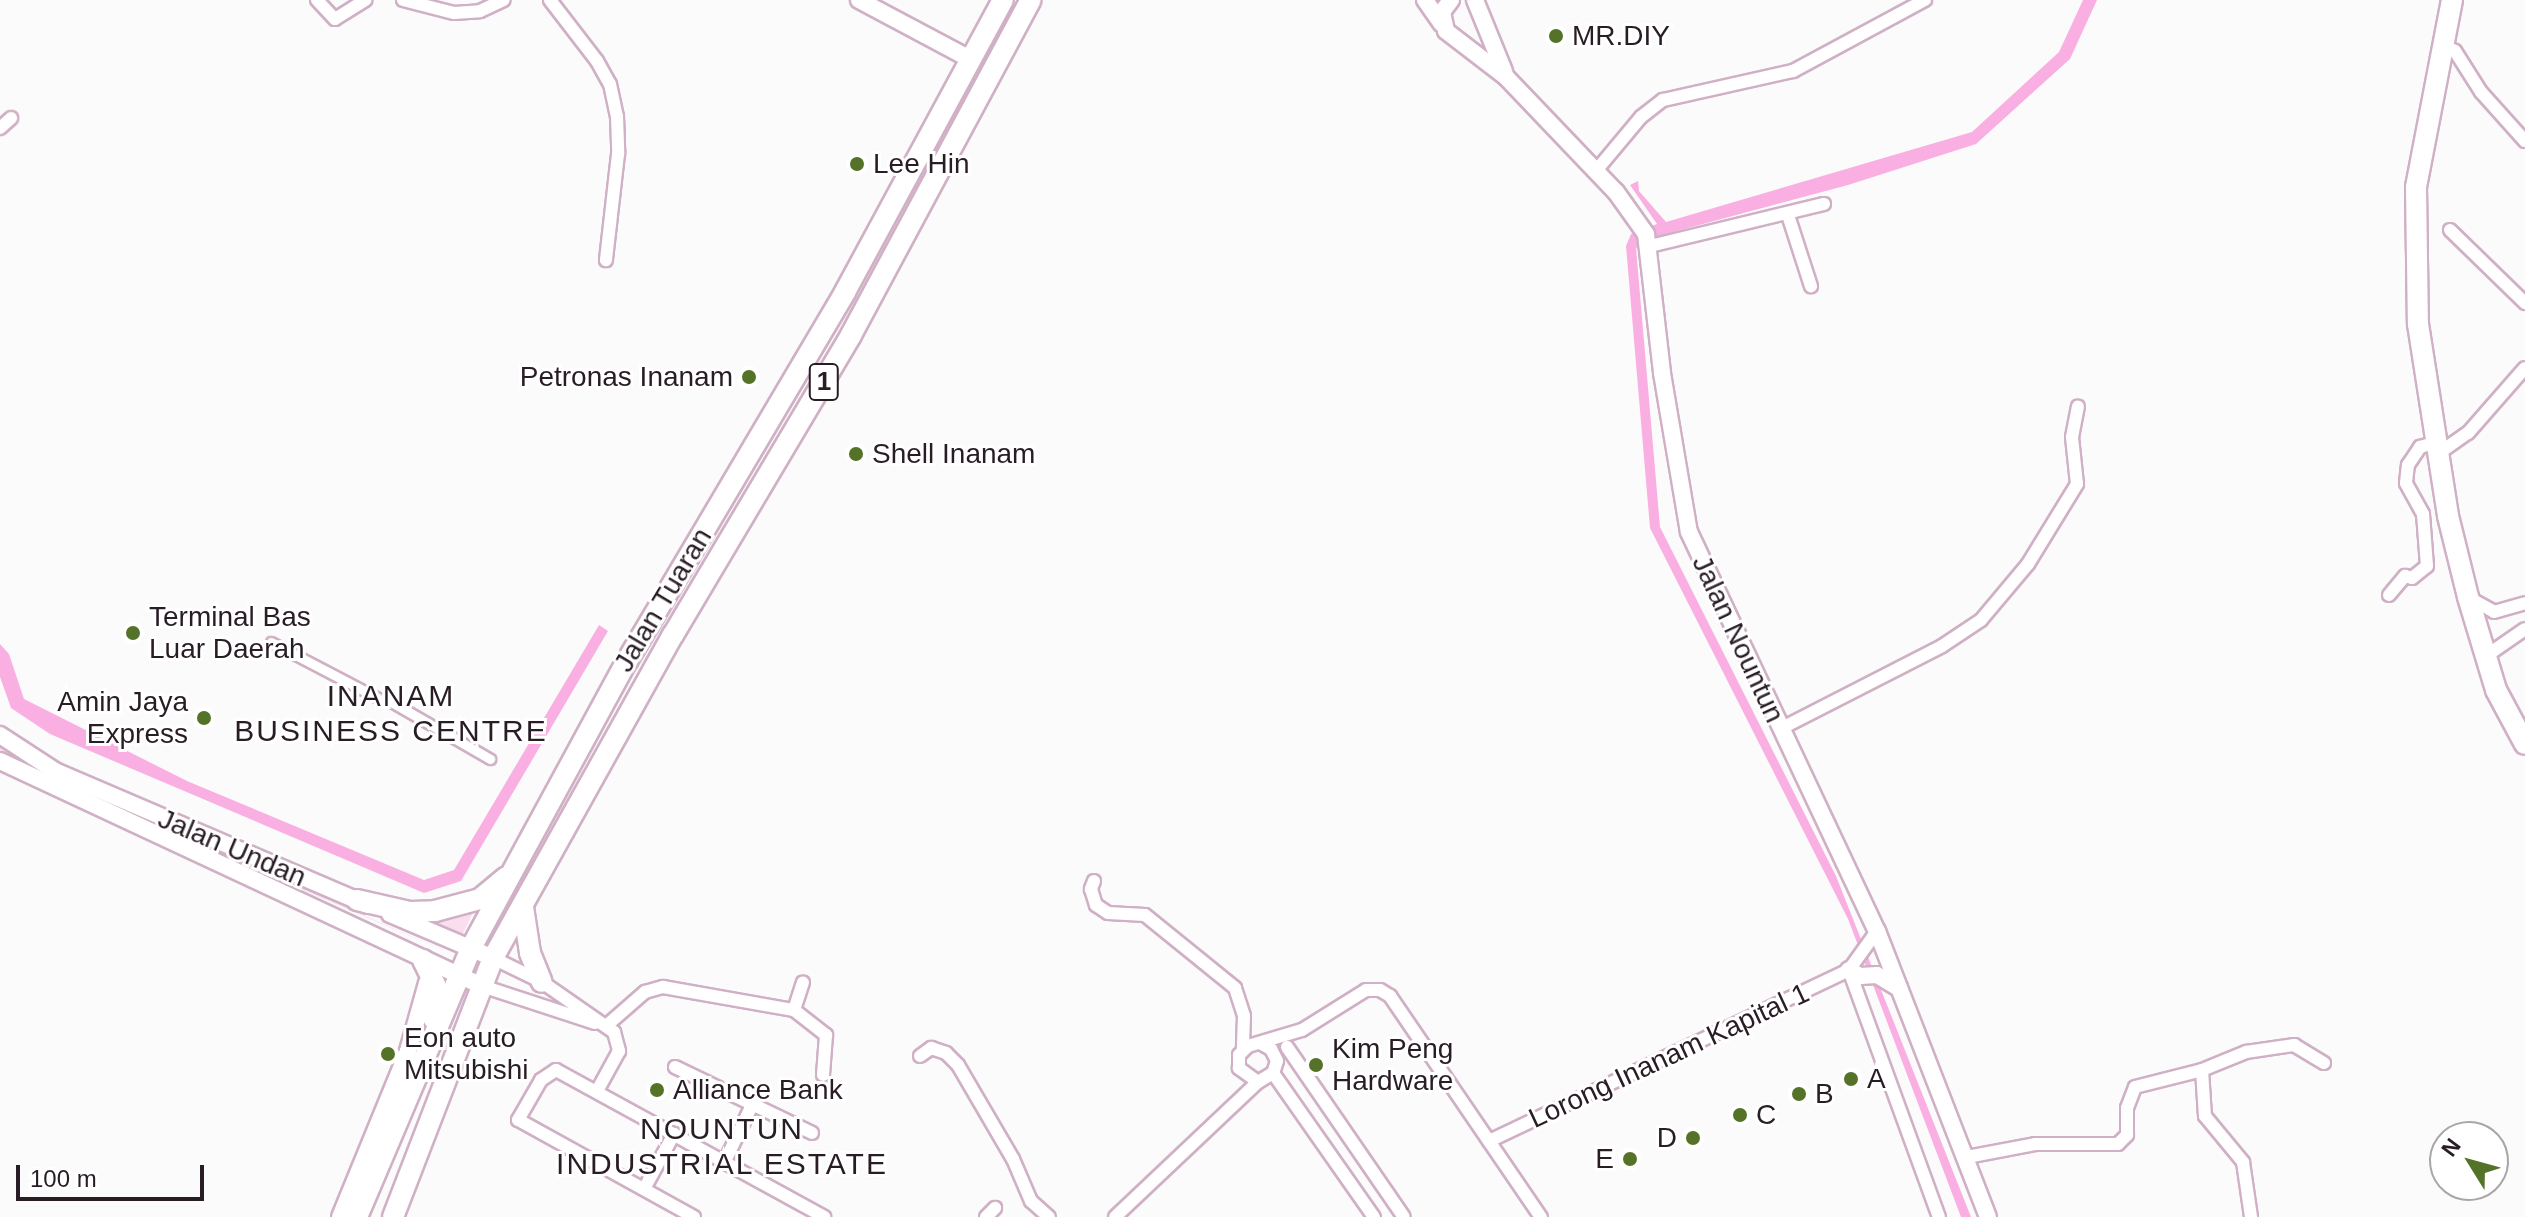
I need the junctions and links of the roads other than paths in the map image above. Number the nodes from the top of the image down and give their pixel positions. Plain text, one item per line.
1 (317, 0) edge
2 (365, 0) edge
3 (403, 0) edge
4 (504, 0) edge
5 (550, 0) edge
6 (859, 0) edge
7 (1003, 0) edge
8 (1031, 0) edge
9 (1425, 0) edge
10 (1451, 0) edge
11 (1925, 0) edge
12 (2452, 0) edge
13 (1483, 8) edge
14 (1443, 25) junction
15 (1456, 37) junction
16 (2441, 45) junction
17 (970, 59) junction
18 (1506, 77) junction
19 (11, 118) dead end
20 (0, 128) edge
21 (2525, 141) edge
22 (1595, 172) junction
23 (1824, 204) dead end
24 (1788, 215) junction
25 (2450, 230) dead end
26 (1650, 246) junction
27 (606, 260) dead end
28 (1811, 286) dead end
29 (2525, 303) edge
30 (2525, 368) edge
31 (2078, 407) dead end
32 (2438, 448) junction
33 (2389, 595) dead end
34 (2468, 597) junction
35 (2525, 603) edge
36 (2525, 629) edge
37 (271, 642) dead end
38 (2486, 656) junction
39 (1780, 729) junction
40 (0, 735) edge
41 (2525, 744) edge
42 (490, 759) dead end
43 (0, 761) edge
44 (526, 854) junction
45 (1094, 881) dead end
46 (357, 900) junction
47 (523, 907) junction
48 (1877, 931) junction
49 (400, 944) junction
50 (471, 948) junction
51 (493, 958) junction
52 (423, 960) junction
53 (1849, 970) junction
54 (459, 972) junction
55 (542, 982) junction
56 (803, 982) dead end
57 (482, 986) junction
58 (1901, 989) junction
59 (794, 1010) junction
60 (606, 1026) junction
61 (1302, 1030) junction
62 (433, 1035) junction
63 (1260, 1043) junction
64 (1287, 1047) junction
65 (920, 1056) dead end
66 (1240, 1056) junction
67 (2324, 1063) dead end
68 (675, 1067) dead end
69 (1275, 1067) junction
70 (2202, 1070) junction
71 (823, 1075) dead end
72 (1258, 1082) junction
73 (597, 1091) junction
74 (1238, 1097) junction
75 (753, 1103) junction
76 (812, 1133) dead end
77 (674, 1134) junction
78 (1489, 1141) junction
79 (1967, 1157) junction
80 (725, 1161) junction
81 (644, 1189) junction
82 (340, 1217) edge
83 (357, 1217) edge
84 (393, 1217) edge
85 (694, 1217) edge
86 (824, 1217) edge
87 (1049, 1217) edge
88 (1115, 1217) edge
89 (1374, 1217) edge
90 (1404, 1217) edge
91 (1541, 1217) edge
92 (1939, 1217) edge
93 (1988, 1217) edge
94 (2251, 1217) edge

1 - 2 street
3 - 4 street
5 - 27 street
6 - 17 street
7 - 17 main road, Jalan Tuaran / 1
8 - 47 main road, Jalan Tuaran / 1
9 - 14 street, Jalan Nountun
10 - 14 street
11 - 22 street
12 - 16 main road
13 - 15 street, Jalan Nountun
13 - 18 street, Jalan Nountun
14 - 15 street, Jalan Nountun
15 - 18 street, Jalan Nountun
16 - 21 street
16 - 32 main road
17 - 44 main road, Jalan Tuaran / 1
18 - 22 street, Jalan Nountun
19 - 20 street
22 - 26 street, Jalan Nountun
23 - 24 street
24 - 26 street
24 - 28 street
25 - 29 street
26 - 39 street, Jalan Nountun
30 - 32 street
31 - 39 street
32 - 33 street
32 - 34 main road
34 - 35 street
34 - 38 main road
36 - 38 street
37 - 42 street
38 - 41 main road
39 - 48 street, Jalan Nountun
40 - 46 street, Jalan Undan
43 - 49 street, Jalan Undan
44 - 46 main road
44 - 50 main road, Jalan Tuaran / 1
45 - 66 street
46 - 50 street, Jalan Undan
47 - 51 main road, Jalan Tuaran / 1
47 - 55 main road
48 - 53 street
48 - 58 street, Jalan Nountun
49 - 52 street
49 - 54 street, Jalan Undan
50 - 51 street, Jalan Undan
50 - 54 main road, Jalan Tuaran / 1
51 - 55 street
51 - 57 main road, Jalan Tuaran / 1
52 - 62 main road
52 - 82 street
53 - 58 street
53 - 78 street, Lorong Inanam Kapital 1
53 - 92 street
54 - 57 street, Jalan Undan
54 - 62 main road, Jalan Tuaran / 1
55 - 60 street
56 - 59 street
57 - 60 street
57 - 84 main road, Jalan Tuaran / 1
58 - 79 street, Jalan Nountun
59 - 60 street
59 - 71 street
60 - 73 street
61 - 63 street
61 - 64 street
61 - 78 street
62 - 83 main road, Jalan Tuaran / 1
63 - 66 street
63 - 69 street
64 - 69 street
64 - 90 street
65 - 87 street
66 - 72 street
66 - 74 street
67 - 70 street
68 - 75 street
69 - 72 street
69 - 89 street
70 - 79 street
70 - 94 street
72 - 74 street
73 - 77 street
73 - 81 street
74 - 88 street
75 - 76 street
75 - 80 street
77 - 80 street
77 - 81 street
78 - 91 street
79 - 93 street, Jalan Nountun
80 - 86 street
81 - 85 street

